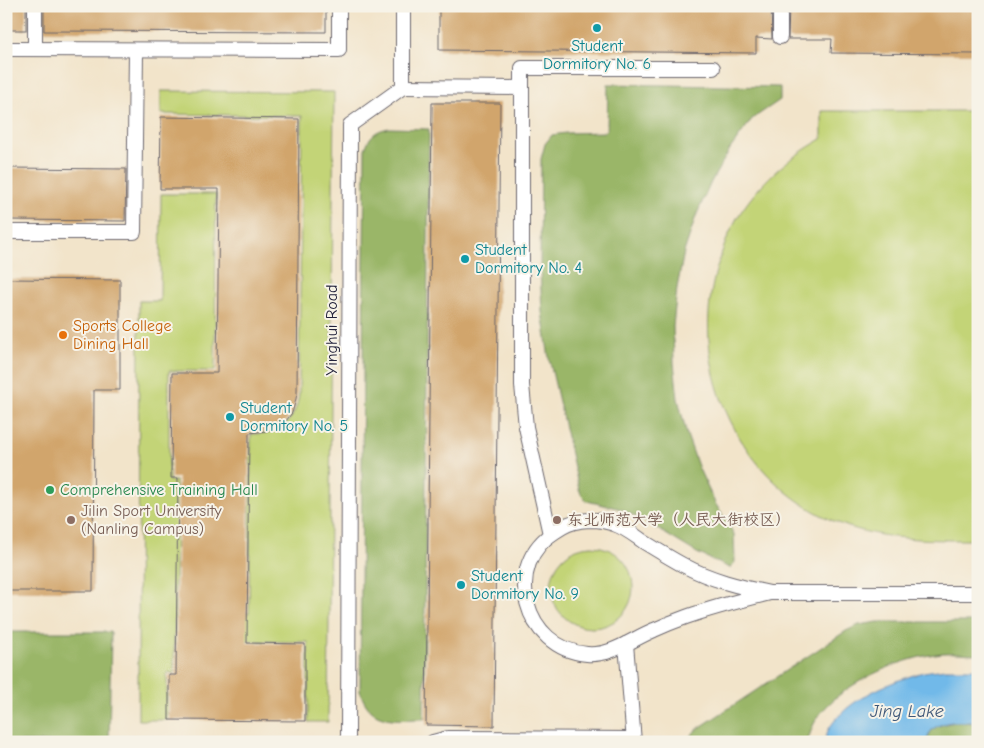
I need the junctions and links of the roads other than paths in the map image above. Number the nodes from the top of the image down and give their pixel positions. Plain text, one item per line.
1 (35, 6) edge
2 (340, 6) edge
3 (403, 6) edge
4 (780, 6) edge
5 (780, 37) dead end
6 (6, 49) edge
7 (35, 49) junction
8 (136, 50) junction
9 (713, 68) dead end
10 (403, 87) junction
11 (522, 88) junction
12 (6, 232) edge
13 (550, 534) junction
14 (770, 593) junction
15 (978, 593) edge
16 (626, 644) junction
17 (634, 740) edge
18 (348, 742) edge
19 (432, 742) edge

1 - 7 lane
2 - 8 lane
3 - 10 lane
4 - 5 lane
6 - 7 lane
7 - 8 lane
8 - 12 lane
9 - 11 lane
10 - 11 lane
10 - 18 lane, Yinghui Road
11 - 13 lane
13 - 14 lane
13 - 16 lane
14 - 15 lane
14 - 16 lane
16 - 17 lane
17 - 19 lane

